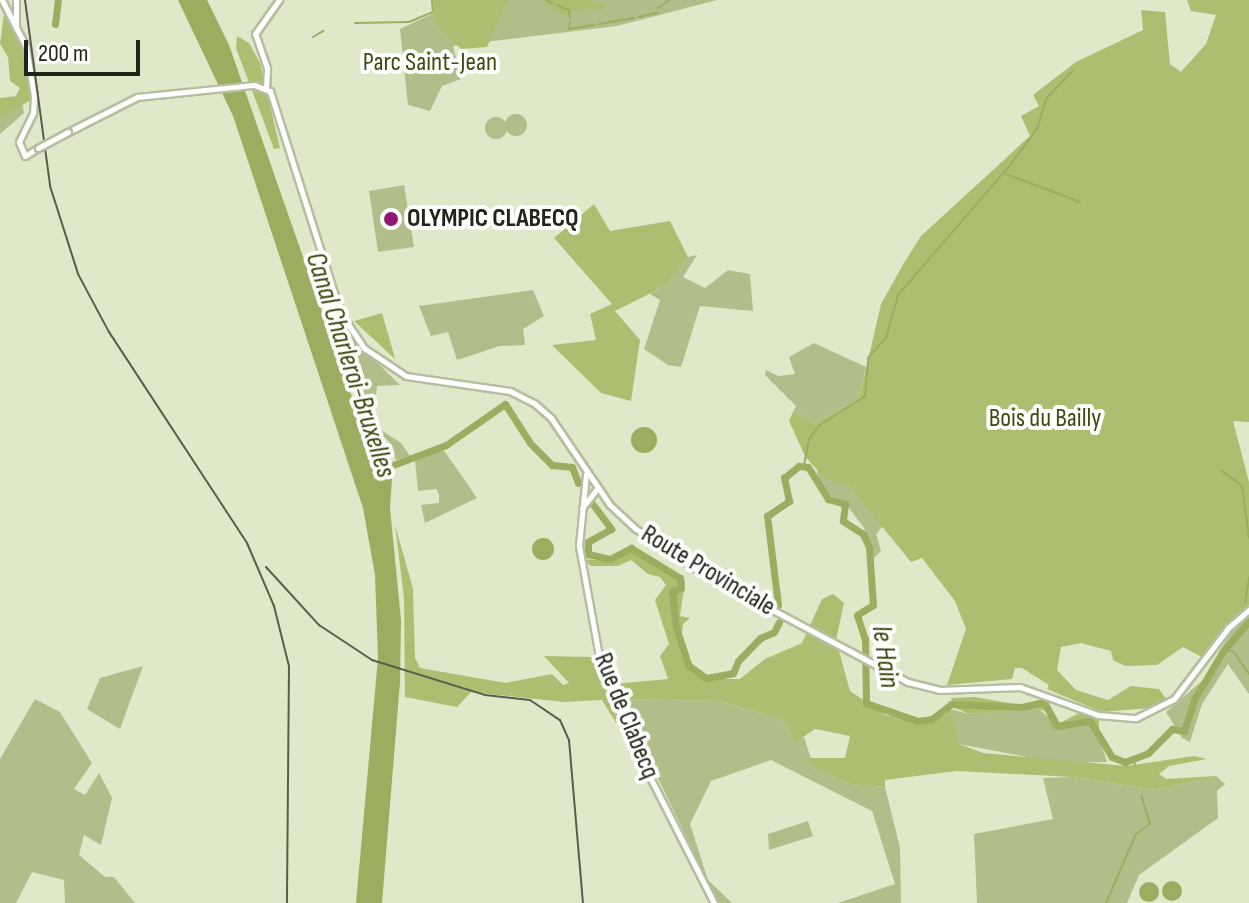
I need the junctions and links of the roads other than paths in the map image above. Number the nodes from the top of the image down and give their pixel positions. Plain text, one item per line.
1 (2, 0) edge
2 (16, 0) edge
3 (279, 0) edge
4 (16, 25) junction
5 (266, 89) junction
6 (587, 473) junction
7 (597, 489) junction
8 (579, 516) junction
9 (1249, 610) edge
10 (714, 903) edge

1 - 4 main road
2 - 4 main road
3 - 5 main road, Route Provinciale
4 - 5 main road, bridge
5 - 6 main road, Route Provinciale
6 - 7 main road, Route Provinciale
6 - 8 main road, Rue de Clabecq
7 - 8 main road
7 - 9 main road, Route Provinciale
8 - 10 main road, Rue de Clabecq

